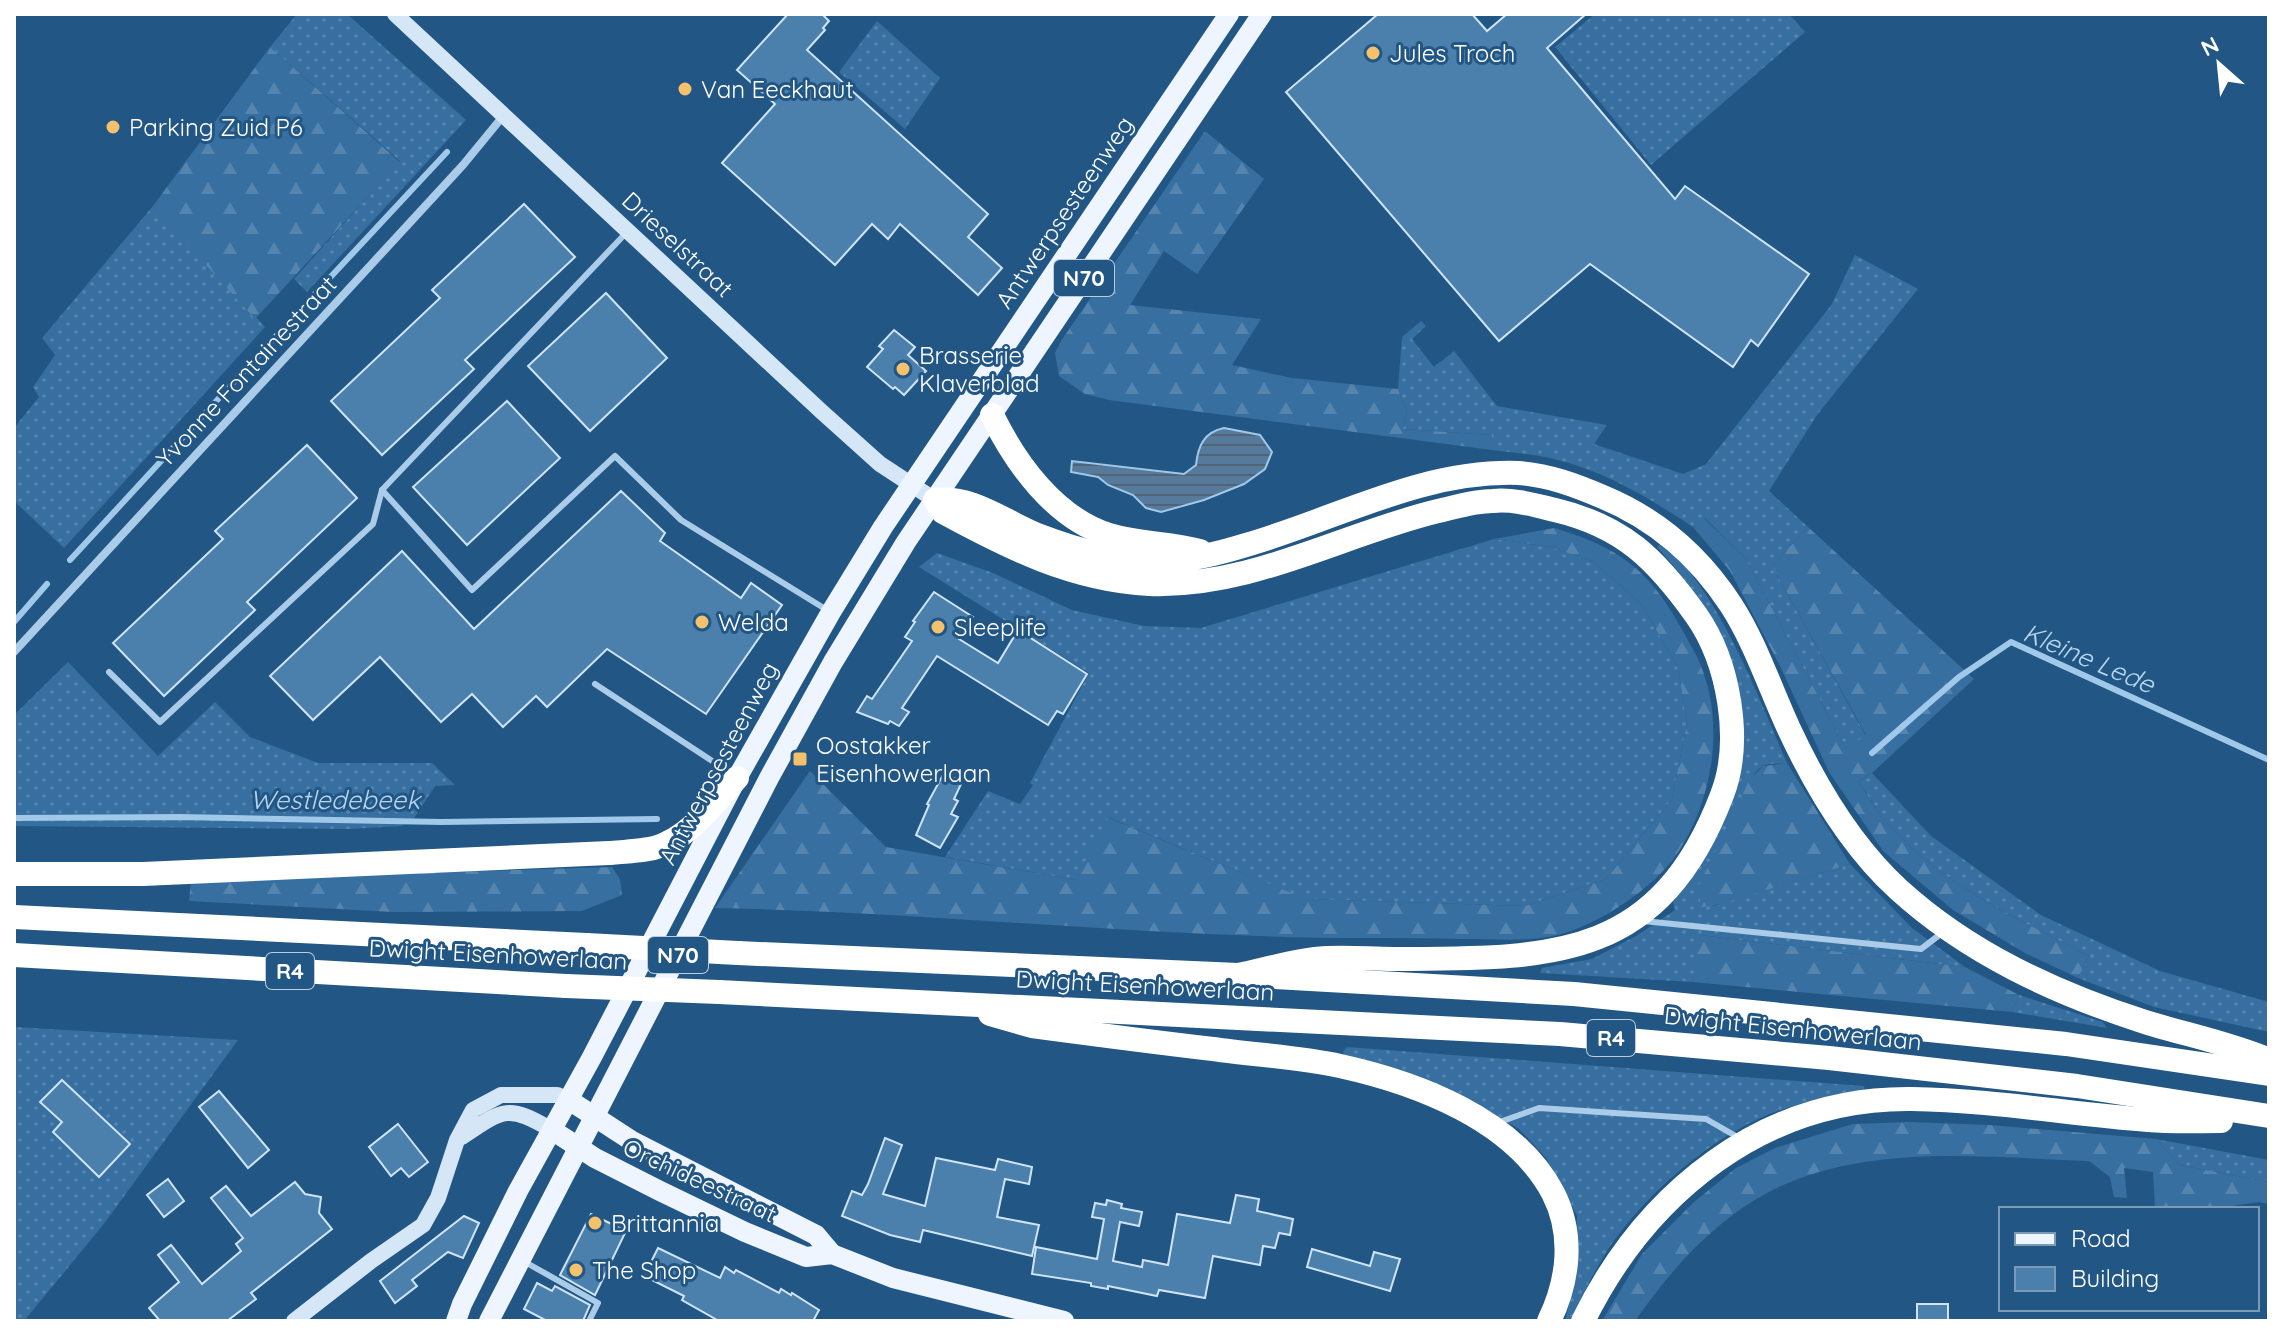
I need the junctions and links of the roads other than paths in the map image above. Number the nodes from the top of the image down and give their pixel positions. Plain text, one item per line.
1 (395, 14) edge
2 (1229, 14) edge
3 (1262, 14) edge
4 (1173, 97) junction
5 (1195, 113) junction
6 (504, 114) junction
7 (628, 230) junction
8 (992, 415) junction
9 (912, 485) junction
10 (382, 490) junction
11 (935, 500) junction
12 (1214, 555) junction
13 (831, 612) junction
14 (14, 652) edge
15 (109, 672) dead end
16 (595, 684) dead end
17 (737, 778) junction
18 (14, 874) edge
19 (14, 917) edge
20 (1632, 920) junction
21 (1948, 929) junction
22 (14, 955) edge
23 (1238, 975) junction
24 (949, 1002) junction
25 (2269, 1060) edge
26 (2269, 1074) edge
27 (569, 1100) junction
28 (596, 1115) junction
29 (2269, 1119) edge
30 (1490, 1125) junction
31 (552, 1130) junction
32 (457, 1140) junction
33 (1746, 1141) junction
34 (579, 1147) junction
35 (832, 1254) junction
36 (521, 1259) junction
37 (294, 1321) edge
38 (456, 1321) edge
39 (489, 1321) edge
40 (589, 1321) edge
41 (1064, 1321) edge
42 (1549, 1321) edge
43 (1583, 1321) edge

1 - 6 street, Drieselstraat
2 - 4 main road, Antwerpsesteenweg / N70
3 - 5 main road, N70
4 - 5 main road
4 - 9 main road, Antwerpsesteenweg / N70
5 - 8 main road, N70
6 - 7 street, Drieselstraat
6 - 14 street, Yvonne Fontainestraat
7 - 9 street, Drieselstraat
7 - 10 lane
8 - 11 main road, N70
8 - 12 highway
9 - 11 street, Drieselstraat
9 - 13 main road, Antwerpsesteenweg / N70
10 - 13 lane
10 - 15 lane
11 - 12 highway
11 - 20 highway
11 - 28 main road, N70
12 - 21 highway
13 - 17 main road, Antwerpsesteenweg / N70
16 - 17 lane
17 - 18 highway
17 - 27 main road, Antwerpsesteenweg / N70
19 - 23 highway, Dwight Eisenhowerlaan / R4, bridge
20 - 21 lane
20 - 23 highway
21 - 25 highway
22 - 24 highway, Dwight Eisenhowerlaan / R4, bridge
23 - 26 highway, Dwight Eisenhowerlaan / R4
24 - 29 highway, Dwight Eisenhowerlaan / R4
24 - 30 highway
27 - 28 main road, Orchideestraat
27 - 31 main road, Antwerpsesteenweg / N70
27 - 32 street
28 - 34 main road, N70
28 - 35 main road, Orchideestraat
29 - 33 highway
30 - 33 lane
30 - 42 highway
31 - 32 street
31 - 34 main road, Orchideestraat
31 - 38 main road, Antwerpsesteenweg / N70
32 - 37 street
33 - 43 highway
34 - 35 main road, Orchideestraat
34 - 36 main road, N70
35 - 41 main road, Orchideestraat
36 - 39 main road, N70
36 - 40 lane

